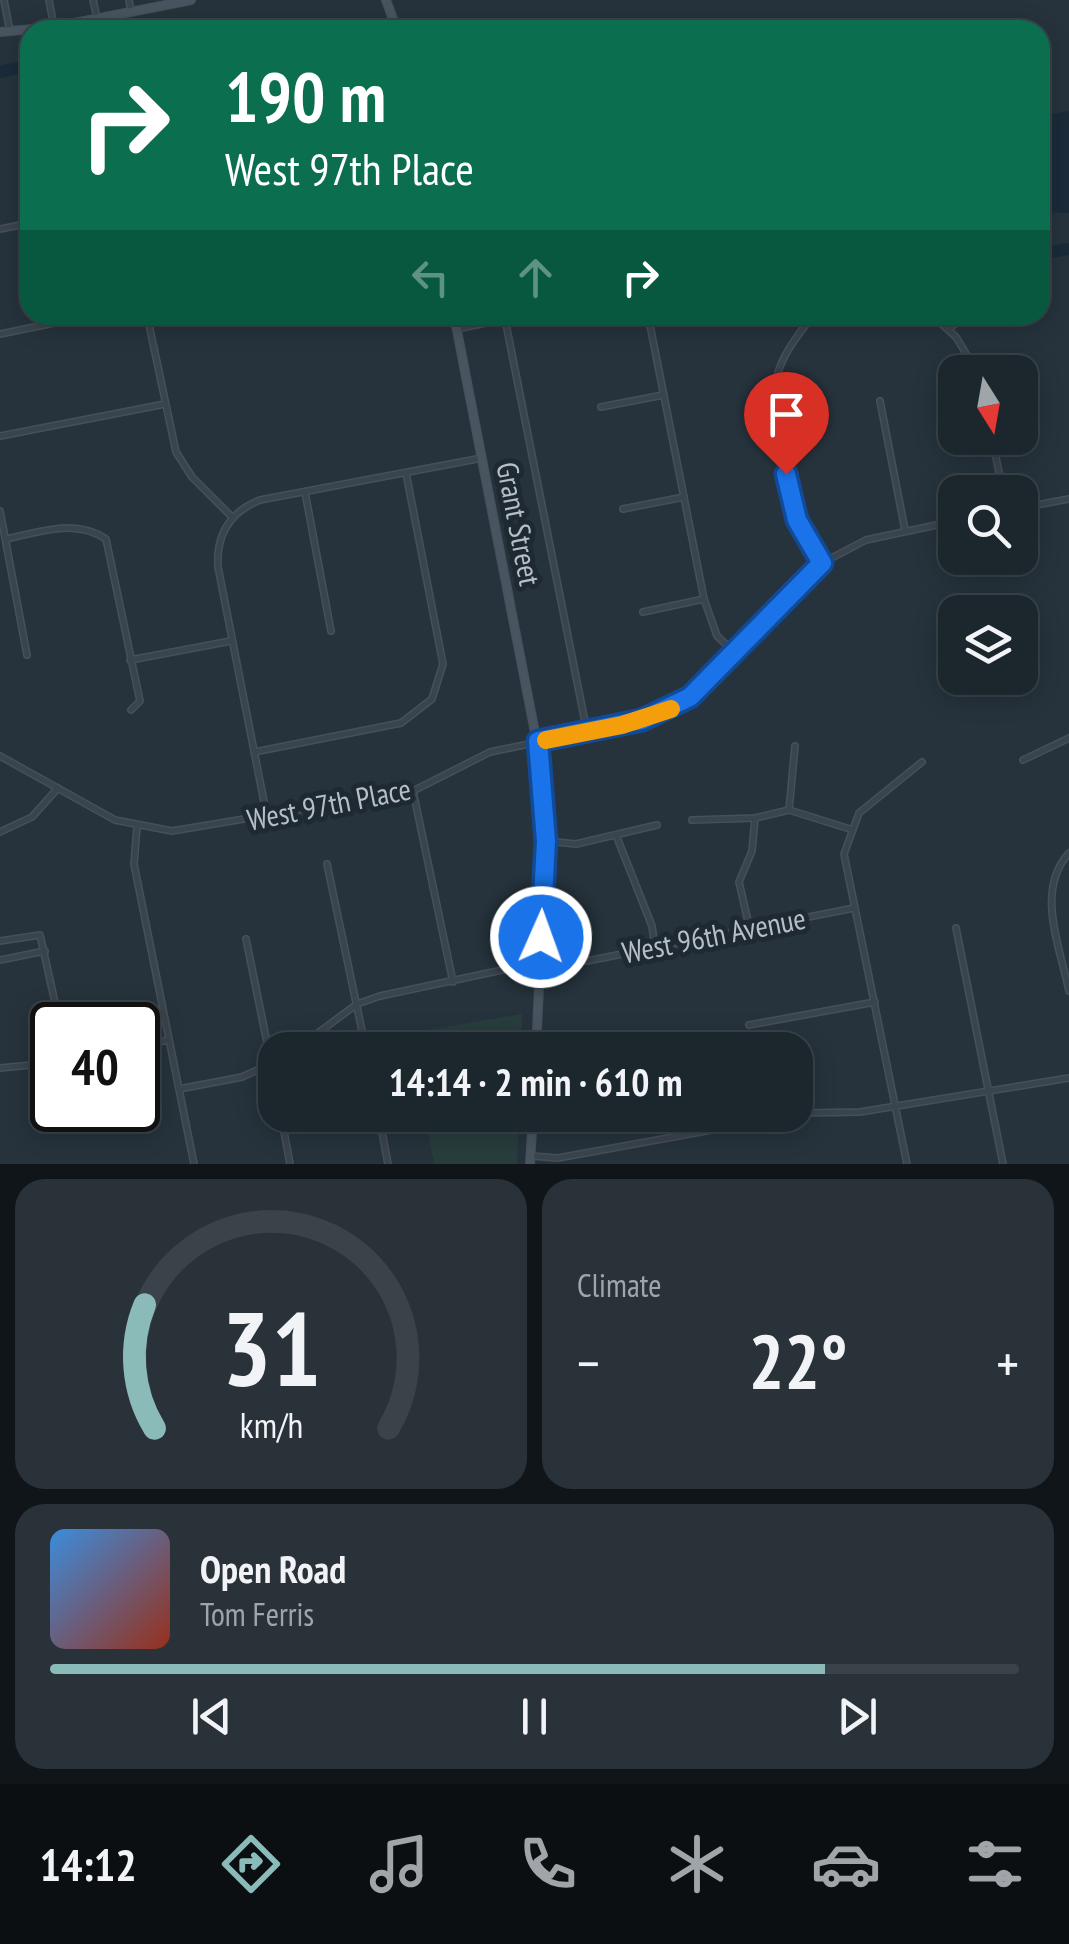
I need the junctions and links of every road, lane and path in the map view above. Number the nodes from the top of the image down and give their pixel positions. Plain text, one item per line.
1 (4, 0) edge
2 (94, 0) edge
3 (129, 0) edge
4 (191, 0) edge
5 (173, 2) edge
6 (131, 11) junction
7 (97, 18) junction
8 (86, 20) edge
9 (5, 32) edge
10 (44, 325) edge
11 (149, 325) edge
12 (456, 325) edge
13 (472, 325) edge
14 (505, 325) edge
15 (650, 325) edge
16 (806, 325) edge
17 (944, 325) edge
18 (953, 325) edge
19 (456, 328) junction
20 (949, 329) junction
21 (0, 334) edge
22 (965, 355) edge
23 (664, 394) junction
24 (880, 402) dead end
25 (166, 404) junction
26 (601, 407) dead end
27 (0, 436) edge
28 (482, 458) junction
29 (406, 474) junction
30 (306, 492) junction
31 (684, 497) junction
32 (1069, 499) edge
33 (1038, 505) edge
34 (623, 509) dead end
35 (0, 510) edge
36 (232, 517) junction
37 (938, 523) edge
38 (904, 530) junction
39 (6, 539) junction
40 (822, 563) junction
41 (704, 599) junction
42 (643, 612) dead end
43 (330, 631) dead end
44 (232, 641) junction
45 (734, 652) junction
46 (26, 655) dead end
47 (130, 660) junction
48 (131, 710) dead end
49 (587, 732) junction
50 (1069, 738) edge
51 (538, 741) junction
52 (795, 746) dead end
53 (254, 752) junction
54 (0, 756) edge
55 (1022, 760) dead end
56 (922, 762) dead end
57 (58, 788) junction
58 (413, 791) junction
59 (789, 810) junction
60 (268, 817) junction
61 (755, 818) junction
62 (692, 820) dead end
63 (657, 825) dead end
64 (136, 827) junction
65 (850, 828) junction
66 (0, 832) edge
67 (616, 835) junction
68 (546, 841) junction
69 (1067, 855) edge
70 (328, 864) dead end
71 (854, 908) junction
72 (956, 928) dead end
73 (750, 930) junction
74 (246, 938) dead end
75 (0, 940) edge
76 (655, 948) junction
77 (45, 951) junction
78 (0, 960) edge
79 (540, 962) junction
80 (452, 982) junction
81 (1069, 991) edge
82 (55, 1002) edge
83 (875, 1002) junction
84 (357, 1004) junction
85 (749, 1026) dead end
86 (266, 1032) edge
87 (319, 1032) edge
88 (362, 1032) edge
89 (537, 1032) edge
90 (169, 1040) junction
91 (160, 1042) edge
92 (30, 1065) edge
93 (0, 1068) edge
94 (258, 1070) edge
95 (1069, 1078) edge
96 (179, 1089) junction
97 (988, 1089) junction
98 (896, 1107) junction
99 (284, 1132) edge
100 (382, 1132) edge
101 (532, 1132) edge
102 (531, 1160) edge
103 (194, 1164) edge
104 (290, 1164) edge
105 (388, 1164) edge
106 (906, 1164) edge
107 (1004, 1164) edge

1 - 9 street
2 - 7 street
3 - 6 street
4 - 5 street
5 - 6 street
6 - 7 street
7 - 8 street
10 - 21 street
11 - 25 street
12 - 19 street, Grant Street
13 - 19 street
14 - 49 street
15 - 23 street
16 - 40 street
17 - 20 street
18 - 20 street
19 - 28 street, Grant Street
20 - 22 street
23 - 26 street
23 - 31 street
24 - 38 street
25 - 27 street
25 - 36 street
28 - 29 street
28 - 51 street, Grant Street
29 - 30 street
29 - 53 street
30 - 36 street
30 - 43 street
31 - 34 street
31 - 41 street
32 - 33 street
35 - 39 street
36 - 44 street
37 - 38 street, West 97th Place
38 - 40 street, West 97th Place
39 - 46 street
39 - 47 street
40 - 45 street, West 97th Place
41 - 42 street
41 - 45 street
44 - 47 street
44 - 53 street
45 - 49 street, West 97th Place
47 - 48 street
49 - 51 street, West 97th Place
50 - 55 street
51 - 58 street, West 97th Place
51 - 68 street, Grant Street
52 - 59 street
53 - 60 street
54 - 57 street, West 97th Place
56 - 65 street
57 - 64 street, West 97th Place
57 - 66 street
58 - 60 street, West 97th Place
58 - 80 street
59 - 61 street
59 - 65 street
60 - 64 street, West 97th Place
61 - 62 street
61 - 73 street
63 - 67 street
64 - 90 street
65 - 71 street
67 - 68 street
67 - 76 street
68 - 79 street, Grant Street
69 - 81 street
70 - 84 street
71 - 73 street, West 96th Avenue
71 - 83 street
72 - 97 street
73 - 76 street, West 96th Avenue
74 - 86 street
75 - 77 street
76 - 79 street, West 96th Avenue
77 - 78 street
77 - 82 street
79 - 80 street, West 96th Avenue
79 - 89 street, Grant Street
80 - 84 street, West 96th Avenue
83 - 85 street
83 - 98 street
84 - 87 street, West 96th Avenue
84 - 88 street
90 - 91 street
90 - 96 street
92 - 93 street
94 - 96 street
95 - 97 street
96 - 103 street
97 - 98 street
97 - 107 street
98 - 102 street
98 - 106 street
99 - 104 street
100 - 105 street
101 - 102 street

